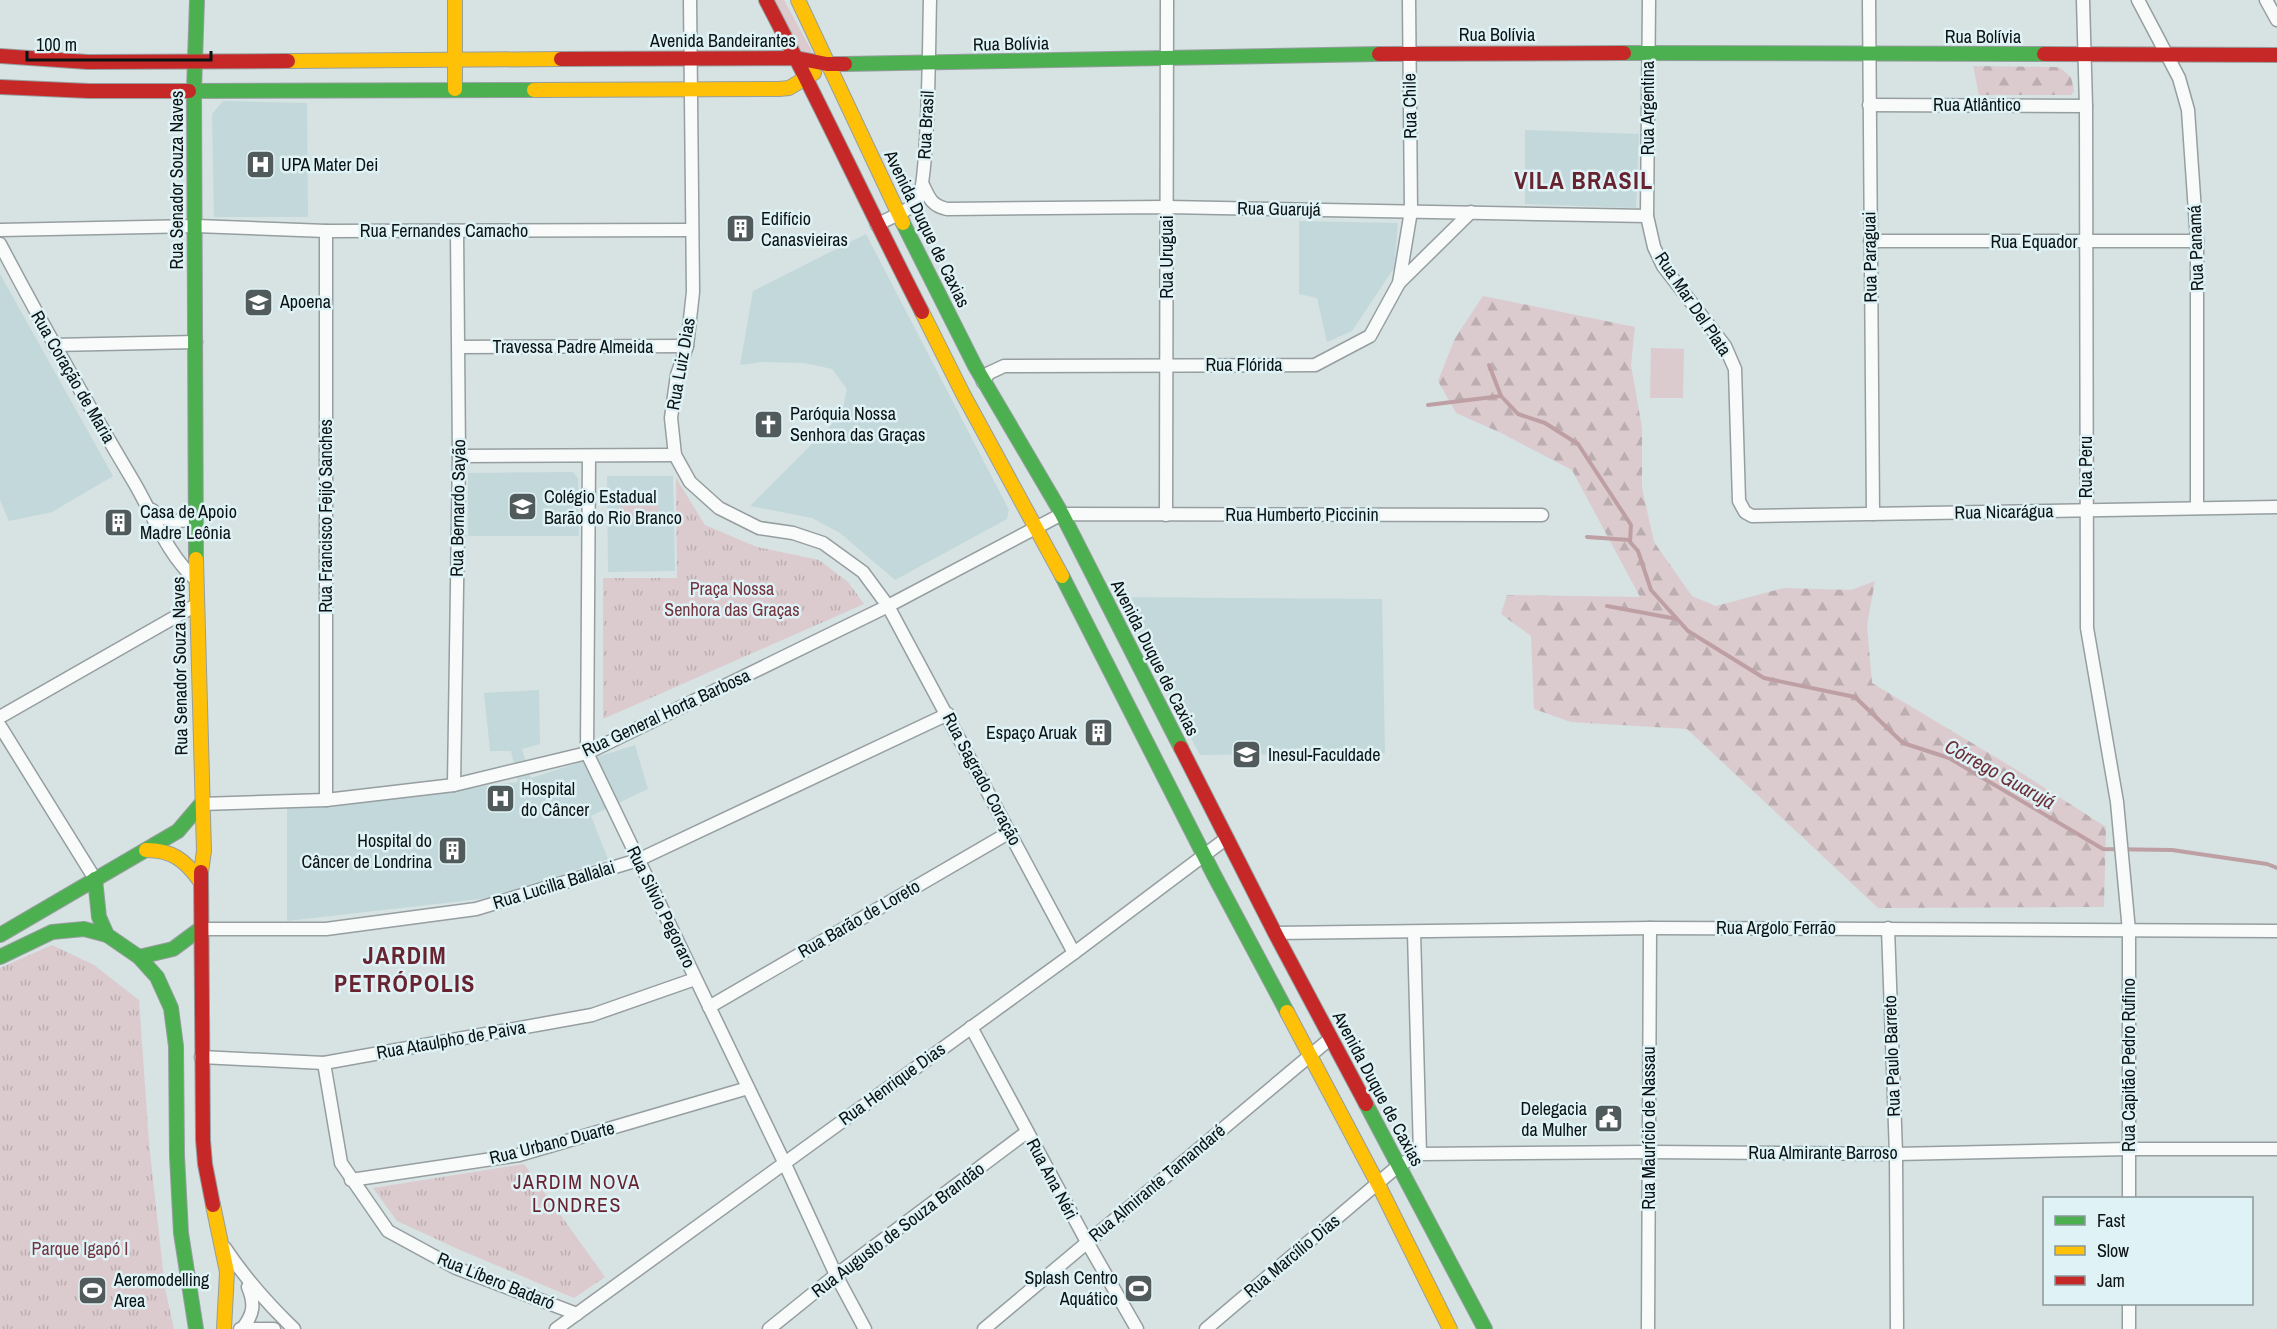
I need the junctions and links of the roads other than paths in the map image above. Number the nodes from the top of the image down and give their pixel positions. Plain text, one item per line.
1 (196, 0) edge
2 (455, 0) edge
3 (690, 0) edge
4 (766, 0) edge
5 (798, 0) edge
6 (930, 0) edge
7 (1167, 0) edge
8 (1409, 0) edge
9 (1649, 0) edge
10 (1869, 0) edge
11 (2083, 0) edge
12 (2138, 0) edge
13 (2266, 0) edge
14 (2277, 20) edge
15 (1409, 53) junction
16 (1649, 53) junction
17 (1869, 54) junction
18 (2086, 55) junction
19 (2273, 55) edge
20 (0, 56) edge
21 (2168, 56) junction
22 (691, 58) junction
23 (796, 58) junction
24 (1167, 59) junction
25 (455, 60) junction
26 (196, 61) junction
27 (929, 63) junction
28 (827, 64) junction
29 (88, 77) junction
30 (807, 78) junction
31 (0, 87) edge
32 (692, 88) junction
33 (455, 89) junction
34 (194, 90) junction
35 (1869, 105) junction
36 (2086, 106) junction
37 (923, 185) junction
38 (1167, 207) junction
39 (1411, 211) junction
40 (1471, 212) junction
41 (898, 213) junction
42 (1647, 216) junction
43 (877, 225) junction
44 (195, 226) junction
45 (0, 230) edge
46 (692, 230) junction
47 (326, 231) junction
48 (457, 231) junction
49 (1870, 241) junction
50 (2197, 241) junction
51 (2086, 242) junction
52 (0, 244) edge
53 (1398, 283) junction
54 (196, 342) junction
55 (53, 345) junction
56 (687, 346) junction
57 (459, 347) junction
58 (1166, 365) junction
59 (975, 366) junction
60 (955, 377) junction
61 (983, 382) junction
62 (963, 394) junction
63 (675, 455) junction
64 (459, 456) junction
65 (589, 456) junction
66 (1739, 501) joint
67 (2277, 507) edge
68 (148, 508) junction
69 (2197, 508) junction
70 (2086, 510) junction
71 (1062, 514) junction
72 (1873, 514) junction
73 (1166, 515) junction
74 (1542, 515) dead end
75 (189, 520) junction
76 (1037, 527) junction
77 (167, 544) junction
78 (196, 580) junction
79 (196, 604) junction
80 (888, 606) junction
81 (1110, 671) junction
82 (948, 714) junction
83 (0, 717) edge
84 (1169, 725) junction
85 (0, 726) edge
86 (587, 753) junction
87 (454, 785) junction
88 (326, 800) junction
89 (201, 804) junction
90 (1010, 832) junction
91 (1227, 838) junction
92 (146, 850) junction
93 (1205, 856) junction
94 (638, 860) junction
95 (95, 879) junction
96 (200, 881) junction
97 (1650, 928) junction
98 (1888, 928) junction
99 (200, 929) junction
100 (2129, 931) junction
101 (2277, 931) edge
102 (1414, 932) junction
103 (1275, 933) junction
104 (0, 935) edge
105 (107, 935) junction
106 (1074, 953) junction
107 (0, 957) edge
108 (139, 957) junction
109 (1267, 974) junction
110 (695, 979) junction
111 (1308, 996) junction
112 (709, 1007) junction
113 (971, 1028) junction
114 (1331, 1038) junction
115 (1310, 1055) junction
116 (201, 1057) junction
117 (324, 1063) junction
118 (748, 1088) junction
119 (1027, 1132) junction
120 (2129, 1149) junction
121 (2277, 1149) edge
122 (1650, 1152) junction
123 (1420, 1154) junction
124 (1896, 1154) junction
125 (784, 1162) junction
126 (1398, 1166) junction
127 (351, 1180) junction
128 (1378, 1184) junction
129 (2129, 1197) edge
130 (1421, 1238) junction
131 (1087, 1242) junction
132 (222, 1244) junction
133 (243, 1275) junction
134 (836, 1275) junction
135 (2129, 1305) edge
136 (577, 1314) junction
137 (212, 1327) edge
138 (1449, 1328) edge
139 (241, 1329) edge
140 (273, 1329) edge
141 (294, 1329) edge
142 (556, 1329) edge
143 (769, 1329) edge
144 (865, 1329) edge
145 (984, 1329) edge
146 (1137, 1329) edge
147 (1206, 1329) edge
148 (1485, 1329) edge
149 (1648, 1329) edge
150 (1897, 1329) edge
151 (2129, 1329) edge

1 - 26 main road, Rua Senador Souza Naves
2 - 25 main road
3 - 22 street, Rua Luiz Dias
4 - 23 main road, Avenida Duque de Caxias
5 - 28 main road, Avenida Duque de Caxias
6 - 27 street, Rua Brasil
7 - 24 street, Rua Uruguai
8 - 15 street, Rua Chile
9 - 16 street, Rua Argentina
10 - 17 street, Rua Paraguai
11 - 18 street, Rua Peru
12 - 21 street, Rua Panamá
13 - 14 street
15 - 16 main road, Rua Bolívia
15 - 24 main road, Rua Bolívia
15 - 39 street, Rua Chile
16 - 17 main road, Rua Bolívia
16 - 42 street, Rua Argentina
17 - 18 main road, Rua Bolívia
17 - 35 street, Rua Paraguai
18 - 21 main road, Rua Bolívia
18 - 36 street, Rua Peru
19 - 21 main road, Rua Bolívia
20 - 29 main road, Avenida Bandeirantes
21 - 50 street, Rua Panamá
22 - 23 main road, Avenida Bandeirantes
22 - 25 main road, Avenida Bandeirantes
22 - 32 street, Rua Luiz Dias
23 - 28 main road, Avenida Bandeirantes
23 - 30 main road, Avenida Duque de Caxias
24 - 27 main road, Rua Bolívia
24 - 38 street, Rua Uruguai
25 - 26 main road, Avenida Bandeirantes
25 - 33 main road
26 - 29 main road, Avenida Bandeirantes
26 - 34 main road, Rua Senador Souza Naves
27 - 28 main road, Rua Bolívia
27 - 37 street, Rua Brasil
28 - 30 main road, Avenida Bandeirantes
28 - 41 main road, Avenida Duque de Caxias
29 - 31 main road, Avenida Bandeirantes
29 - 34 main road, Avenida Bandeirantes
30 - 32 main road, Avenida Bandeirantes
30 - 43 main road, Avenida Duque de Caxias
32 - 33 main road, Avenida Bandeirantes
32 - 46 street, Rua Luiz Dias
33 - 34 main road, Avenida Bandeirantes
34 - 44 main road, Rua Senador Souza Naves
35 - 36 street, Rua Atlântico
35 - 49 street, Rua Paraguai
36 - 51 street, Rua Peru
37 - 38 street, Rua Guarujá
37 - 41 street, Rua Brasil
38 - 39 street, Rua Guarujá
38 - 58 street, Rua Uruguai
39 - 40 street, Rua Guarujá
39 - 53 street, Rua Flórida
40 - 42 street, Rua Guarujá
40 - 53 street
41 - 43 street, Rua Brasil
41 - 59 main road, Avenida Duque de Caxias
42 - 66 street, Rua Mar Del Plata
43 - 60 main road, Avenida Duque de Caxias
44 - 45 street, Rua Fernandes Camacho
44 - 47 street, Rua Fernandes Camacho
44 - 54 main road, Rua Senador Souza Naves
46 - 48 street, Rua Fernandes Camacho
46 - 56 street, Rua Luiz Dias
47 - 48 street, Rua Fernandes Camacho
47 - 88 street, Rua Francisco Feijó Sanches
48 - 57 street, Rua Bernardo Sayão
49 - 51 street, Rua Equador
49 - 72 street, Rua Paraguai
50 - 51 street, Rua Equador
50 - 69 street, Rua Panamá
51 - 70 street, Rua Peru
52 - 55 street, Rua Coração de Maria
53 - 58 street, Rua Flórida
54 - 55 street
54 - 75 main road, Rua Senador Souza Naves
55 - 68 street, Rua Coração de Maria
56 - 57 street, Travessa Padre Almeida
56 - 63 street, Rua Luiz Dias
57 - 64 street, Rua Bernardo Sayão
58 - 61 street, Rua Flórida
58 - 73 street, Rua Uruguai
59 - 60 main road
59 - 61 main road, Avenida Duque de Caxias
60 - 62 main road, Avenida Duque de Caxias
61 - 62 main road
61 - 71 main road, Avenida Duque de Caxias
62 - 76 main road, Avenida Duque de Caxias
63 - 65 street
63 - 80 street, Rua Luiz Dias
64 - 65 street
64 - 87 street, Rua Bernardo Sayão
65 - 86 street, Rua Silvio Pegoraro
66 - 72 street, Rua Nicarágua
67 - 69 street, Rua Nicarágua
68 - 75 street
68 - 77 street, Rua Coração de Maria
69 - 70 street, Rua Nicarágua
70 - 72 street, Rua Nicarágua
70 - 100 street, Rua Peru
71 - 73 street, Rua Humberto Piccinin
71 - 76 street, Rua General Horta Barbosa
71 - 84 main road, Avenida Duque de Caxias
73 - 74 street, Rua Humberto Piccinin
75 - 77 street
75 - 78 main road, Rua Senador Souza Naves
76 - 80 street, Rua General Horta Barbosa
76 - 81 main road, Avenida Duque de Caxias
77 - 78 street, Rua Coração de Maria
78 - 79 main road, Rua Senador Souza Naves
79 - 83 street
79 - 89 main road, Rua Senador Souza Naves
80 - 82 street, Rua Sagrado Coração
80 - 86 street, Rua General Horta Barbosa
81 - 84 main road
81 - 93 main road, Avenida Duque de Caxias
82 - 90 street, Rua Sagrado Coração
82 - 94 street, Rua Lucilla Ballalai
84 - 91 main road, Avenida Duque de Caxias
85 - 95 street
86 - 87 street, Rua General Horta Barbosa
86 - 94 street, Rua Silvio Pegoraro
87 - 88 street, Rua General Horta Barbosa
88 - 89 street, Rua General Horta Barbosa
89 - 92 main road
89 - 96 main road, Rua Senador Souza Naves
90 - 106 street, Rua Sagrado Coração
90 - 112 street, Rua Barão de Loreto
91 - 93 street, Rua Henrique Dias
91 - 103 main road, Avenida Duque de Caxias
92 - 95 main road
92 - 96 main road
93 - 106 street, Rua Henrique Dias
93 - 109 main road, Avenida Duque de Caxias
94 - 99 street, Rua Lucilla Ballalai
94 - 110 street, Rua Silvio Pegoraro
95 - 104 main road
95 - 105 main road
96 - 99 main road, Rua Senador Souza Naves
97 - 98 street, Rua Argolo Ferrão
97 - 102 street, Rua Argolo Ferrão
97 - 122 street, Rua Maurício de Nassau
98 - 100 street, Rua Argolo Ferrão
98 - 124 street, Rua Paulo Barreto
99 - 108 main road
99 - 116 main road, Rua Senador Souza Naves
100 - 101 street, Rua Argolo Ferrão
100 - 120 street, Rua Capitão Pedro Rufino
102 - 103 street, Rua Argolo Ferrão
102 - 123 street
103 - 111 main road, Avenida Duque de Caxias
105 - 107 main road
105 - 108 main road
106 - 113 street, Rua Henrique Dias
108 - 137 main road
109 - 111 main road
109 - 115 main road, Avenida Duque de Caxias
110 - 112 street, Rua Silvio Pegoraro
110 - 117 street, Rua Ataulpho de Paiva
111 - 114 main road, Avenida Duque de Caxias
112 - 118 street, Rua Silvio Pegoraro
113 - 119 street, Rua Ana Néri
113 - 125 street, Rua Henrique Dias
114 - 115 street, Rua Almirante Tamandaré
114 - 126 main road, Avenida Duque de Caxias
115 - 128 main road, Avenida Duque de Caxias
115 - 131 street, Rua Almirante Tamandaré
116 - 117 street, Rua Ataulpho de Paiva
116 - 132 main road, Rua Senador Souza Naves
117 - 127 street, Rua Líbero Badaró
118 - 125 street, Rua Silvio Pegoraro
118 - 127 street, Rua Urbano Duarte
119 - 131 street, Rua Ana Néri
119 - 134 street, Rua Augusto de Souza Brandão
120 - 121 street, Rua Almirante Barroso
120 - 124 street, Rua Almirante Barroso
120 - 129 street, Rua Capitão Pedro Rufino
122 - 123 street, Rua Almirante Barroso
122 - 124 street, Rua Almirante Barroso
122 - 149 street, Rua Maurício de Nassau
123 - 126 street, Rua Almirante Barroso
124 - 150 street, Rua Paulo Barreto
125 - 134 street, Rua Silvio Pegoraro
125 - 136 street, Rua Henrique Dias
126 - 128 street, Rua Almirante Barroso
126 - 130 main road, Avenida Duque de Caxias
127 - 136 street, Rua Líbero Badaró
128 - 130 main road, Avenida Duque de Caxias
128 - 147 street, Rua Marcílio Dias
130 - 138 main road, Avenida Duque de Caxias
130 - 148 main road, Avenida Duque de Caxias
131 - 145 street, Rua Almirante Tamandaré
131 - 146 street, Rua Ana Néri
132 - 133 street
132 - 137 main road, Rua Senador Souza Naves
133 - 139 street
133 - 141 street
134 - 143 street, Rua Augusto de Souza Brandão
134 - 144 street, Rua Silvio Pegoraro
135 - 151 street
136 - 142 street, Rua Henrique Dias
139 - 140 street

